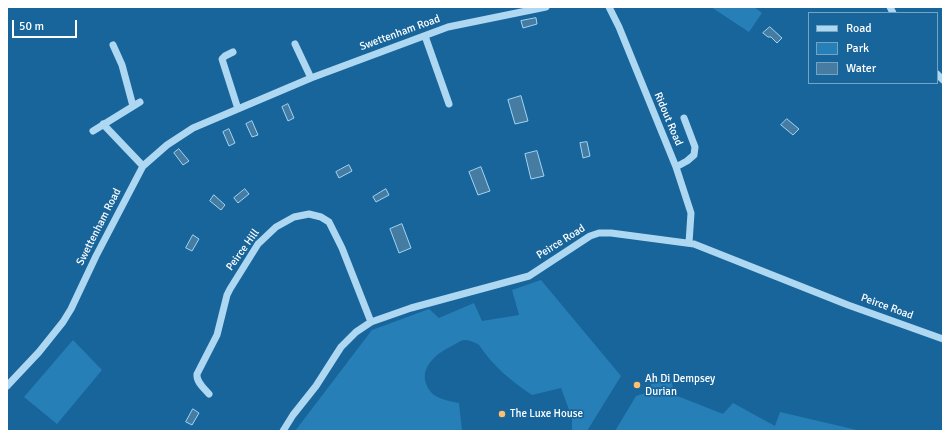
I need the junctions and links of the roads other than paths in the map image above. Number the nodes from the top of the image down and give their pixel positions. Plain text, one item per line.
1 (546, 7) edge
2 (609, 7) edge
3 (425, 36) junction
4 (295, 44) dead end
5 (113, 45) dead end
6 (233, 52) dead end
7 (311, 78) junction
8 (140, 102) dead end
9 (449, 104) dead end
10 (133, 106) junction
11 (238, 109) junction
12 (684, 118) dead end
13 (103, 124) junction
14 (93, 131) dead end
15 (143, 166) junction
16 (676, 167) junction
17 (689, 242) junction
18 (371, 322) junction
19 (943, 339) edge
20 (7, 386) edge
21 (209, 394) dead end
22 (282, 431) edge

1 - 3 street, Swettenham Road
2 - 16 street, Ridout Road
3 - 7 street, Swettenham Road
3 - 9 street
4 - 7 street
5 - 10 street
6 - 11 street
7 - 11 street, Swettenham Road
8 - 10 street
10 - 13 street
11 - 15 street, Swettenham Road
12 - 16 street
13 - 14 street
13 - 15 street
15 - 20 street, Swettenham Road
16 - 17 street, Ridout Road
17 - 18 street, Peirce Road
17 - 19 street, Peirce Road
18 - 21 street, Peirce Hill
18 - 22 street, Peirce Road

